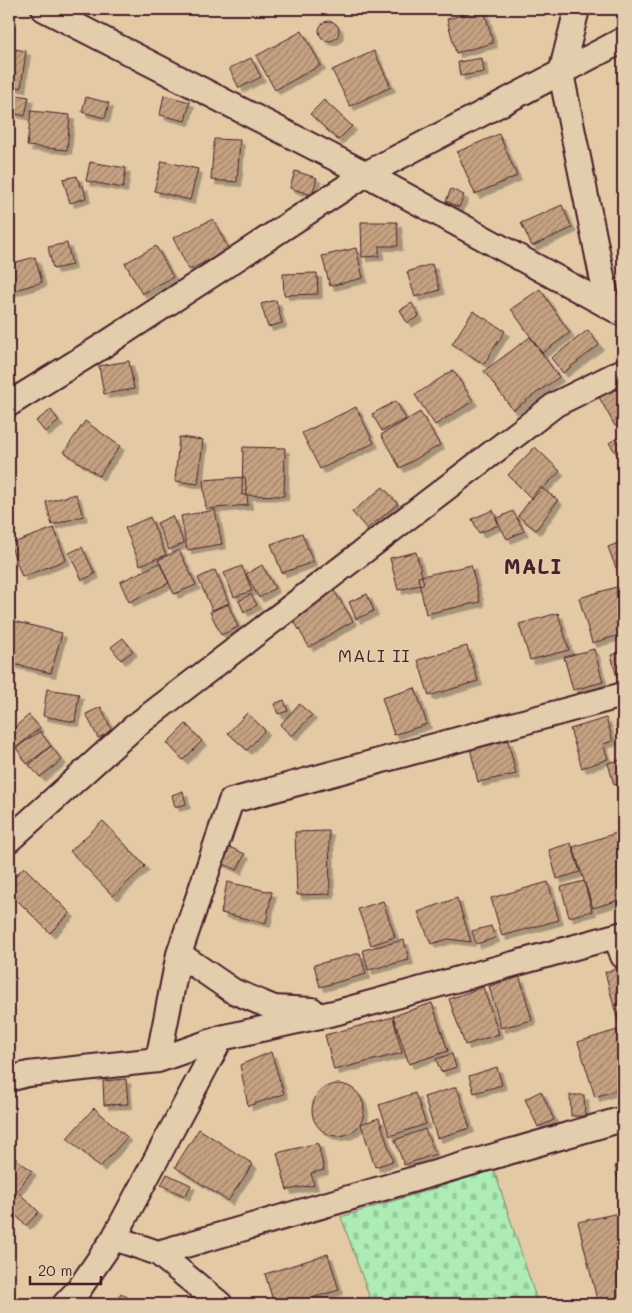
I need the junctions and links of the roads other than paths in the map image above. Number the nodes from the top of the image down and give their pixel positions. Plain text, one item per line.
1 (44, 9) edge
2 (577, 9) edge
3 (623, 40) edge
4 (561, 73) junction
5 (366, 174) junction
6 (616, 310) edge
7 (623, 371) edge
8 (9, 404) edge
9 (623, 695) edge
10 (9, 840) edge
11 (621, 942) edge
12 (178, 954) junction
13 (338, 1012) junction
14 (221, 1038) junction
15 (158, 1060) junction
16 (9, 1079) edge
17 (623, 1119) edge
18 (114, 1238) junction
19 (158, 1253) junction
20 (65, 1304) edge
21 (220, 1304) edge

1 - 5 street
2 - 4 street
3 - 4 street
4 - 5 street
4 - 6 street
5 - 6 street
5 - 8 street
7 - 10 street
9 - 12 street
11 - 13 street
12 - 13 street
12 - 15 street
13 - 14 street
14 - 15 street
14 - 18 street
15 - 16 street
17 - 19 street
18 - 19 street
18 - 20 street
19 - 21 street

